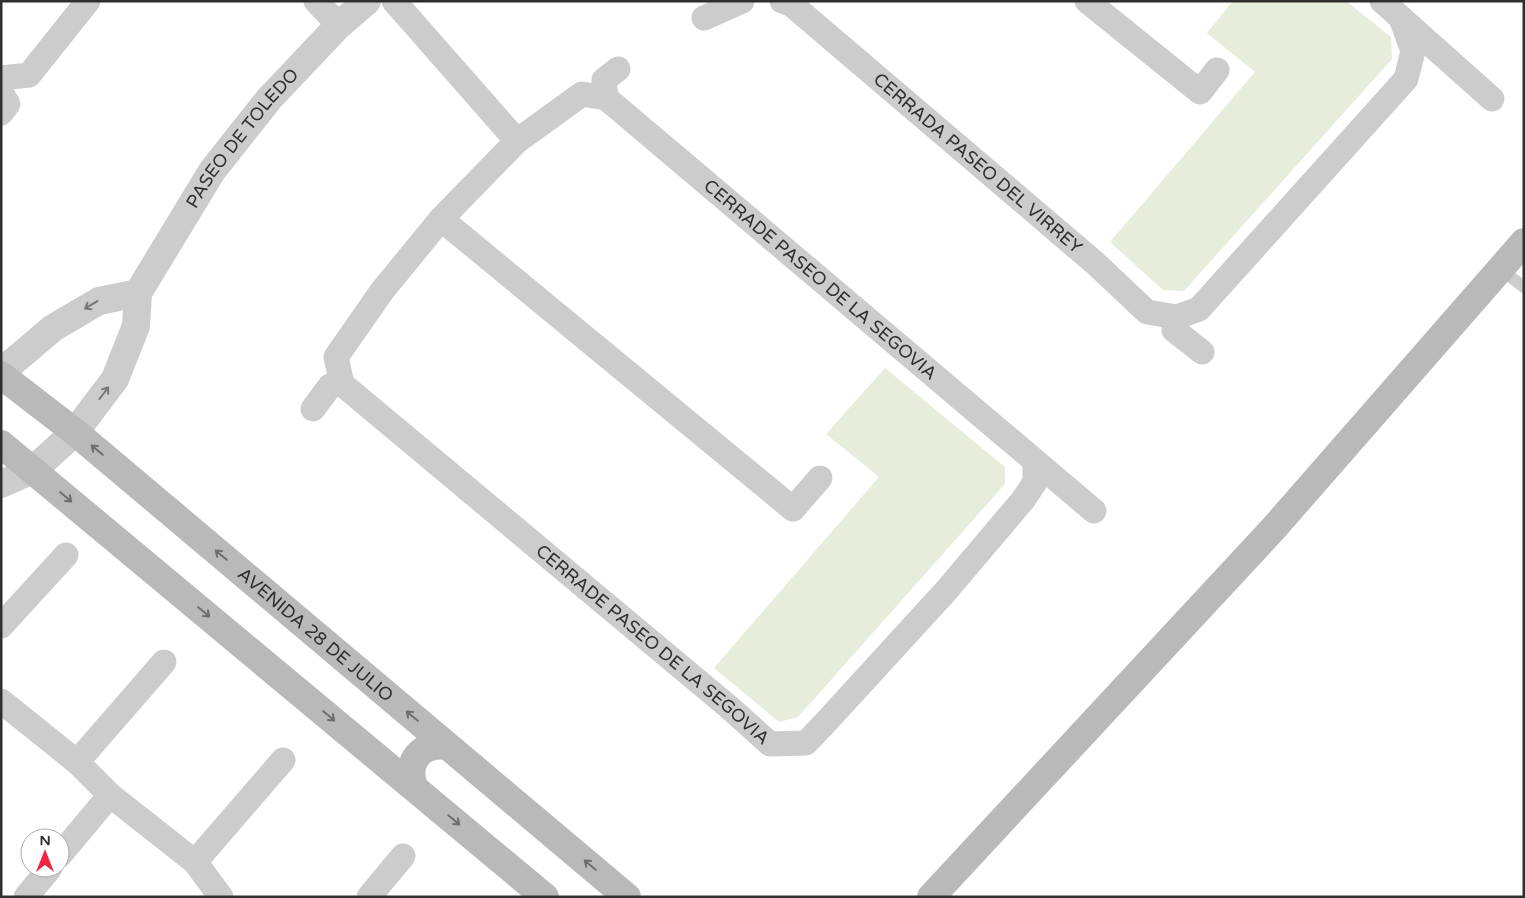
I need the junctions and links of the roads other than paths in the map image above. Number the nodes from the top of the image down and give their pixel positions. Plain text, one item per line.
1 (88, 1) edge
2 (316, 1) edge
3 (367, 1) edge
4 (394, 1) edge
5 (742, 1) edge
6 (782, 1) edge
7 (1087, 1) edge
8 (1382, 1) edge
9 (704, 18) dead end
10 (1401, 18) junction
11 (339, 25) junction
12 (618, 69) dead end
13 (1217, 70) dead end
14 (1, 78) edge
15 (1, 93) edge
16 (606, 98) junction
17 (1492, 99) dead end
18 (1, 113) edge
19 (517, 141) junction
20 (442, 219) junction
21 (1524, 242) edge
22 (1500, 269) junction
23 (1524, 287) edge
24 (138, 293) junction
25 (1177, 317) junction
26 (1202, 352) dead end
27 (1, 373) edge
28 (342, 384) junction
29 (313, 409) dead end
30 (75, 432) junction
31 (1, 444) edge
32 (1035, 463) junction
33 (33, 470) junction
34 (820, 478) dead end
35 (1, 484) edge
36 (1094, 511) dead end
37 (66, 555) dead end
38 (1, 626) edge
39 (164, 662) dead end
40 (1, 702) edge
41 (448, 746) junction
42 (283, 760) dead end
43 (77, 762) junction
44 (414, 787) junction
45 (110, 795) junction
46 (70, 844) edge
47 (403, 856) dead end
48 (195, 862) junction
49 (42, 878) edge
50 (26, 897) edge
51 (220, 897) edge
52 (369, 897) edge
53 (546, 897) edge
54 (627, 897) edge
55 (931, 897) edge

1 - 14 street
2 - 11 street
3 - 11 street, PASEO DE TOLEDO
4 - 19 street
5 - 9 street
6 - 25 street, CERRADA PASEO DEL VIRREY
7 - 13 street
8 - 10 street
10 - 17 street
10 - 25 street
11 - 24 street, PASEO DE TOLEDO
12 - 16 street
15 - 18 street
16 - 19 street
16 - 32 street, CERRADE PASEO DE LA SEGOVIA
19 - 20 street
20 - 28 street
20 - 34 street
21 - 22 main road
22 - 23 lane
22 - 55 main road
24 -> 27 street
30 -> 24 street
25 - 26 street
27 - 30 main road, AVENIDA 28 DE JULIO
28 - 29 street
28 - 32 street, CERRADE PASEO DE LA SEGOVIA
30 - 33 street
41 -> 30 main road, AVENIDA 28 DE JULIO
31 - 33 main road
32 - 36 street, CERRADE PASEO DE LA SEGOVIA
33 - 35 street
33 -> 44 main road
37 - 38 street
39 - 43 street
40 - 43 street
41 - 44 main road
54 -> 41 main road, AVENIDA 28 DE JULIO
42 - 48 street
43 - 45 street
44 -> 53 main road
45 - 46 street
45 - 48 street
47 - 52 street
48 - 51 street
49 - 50 street

